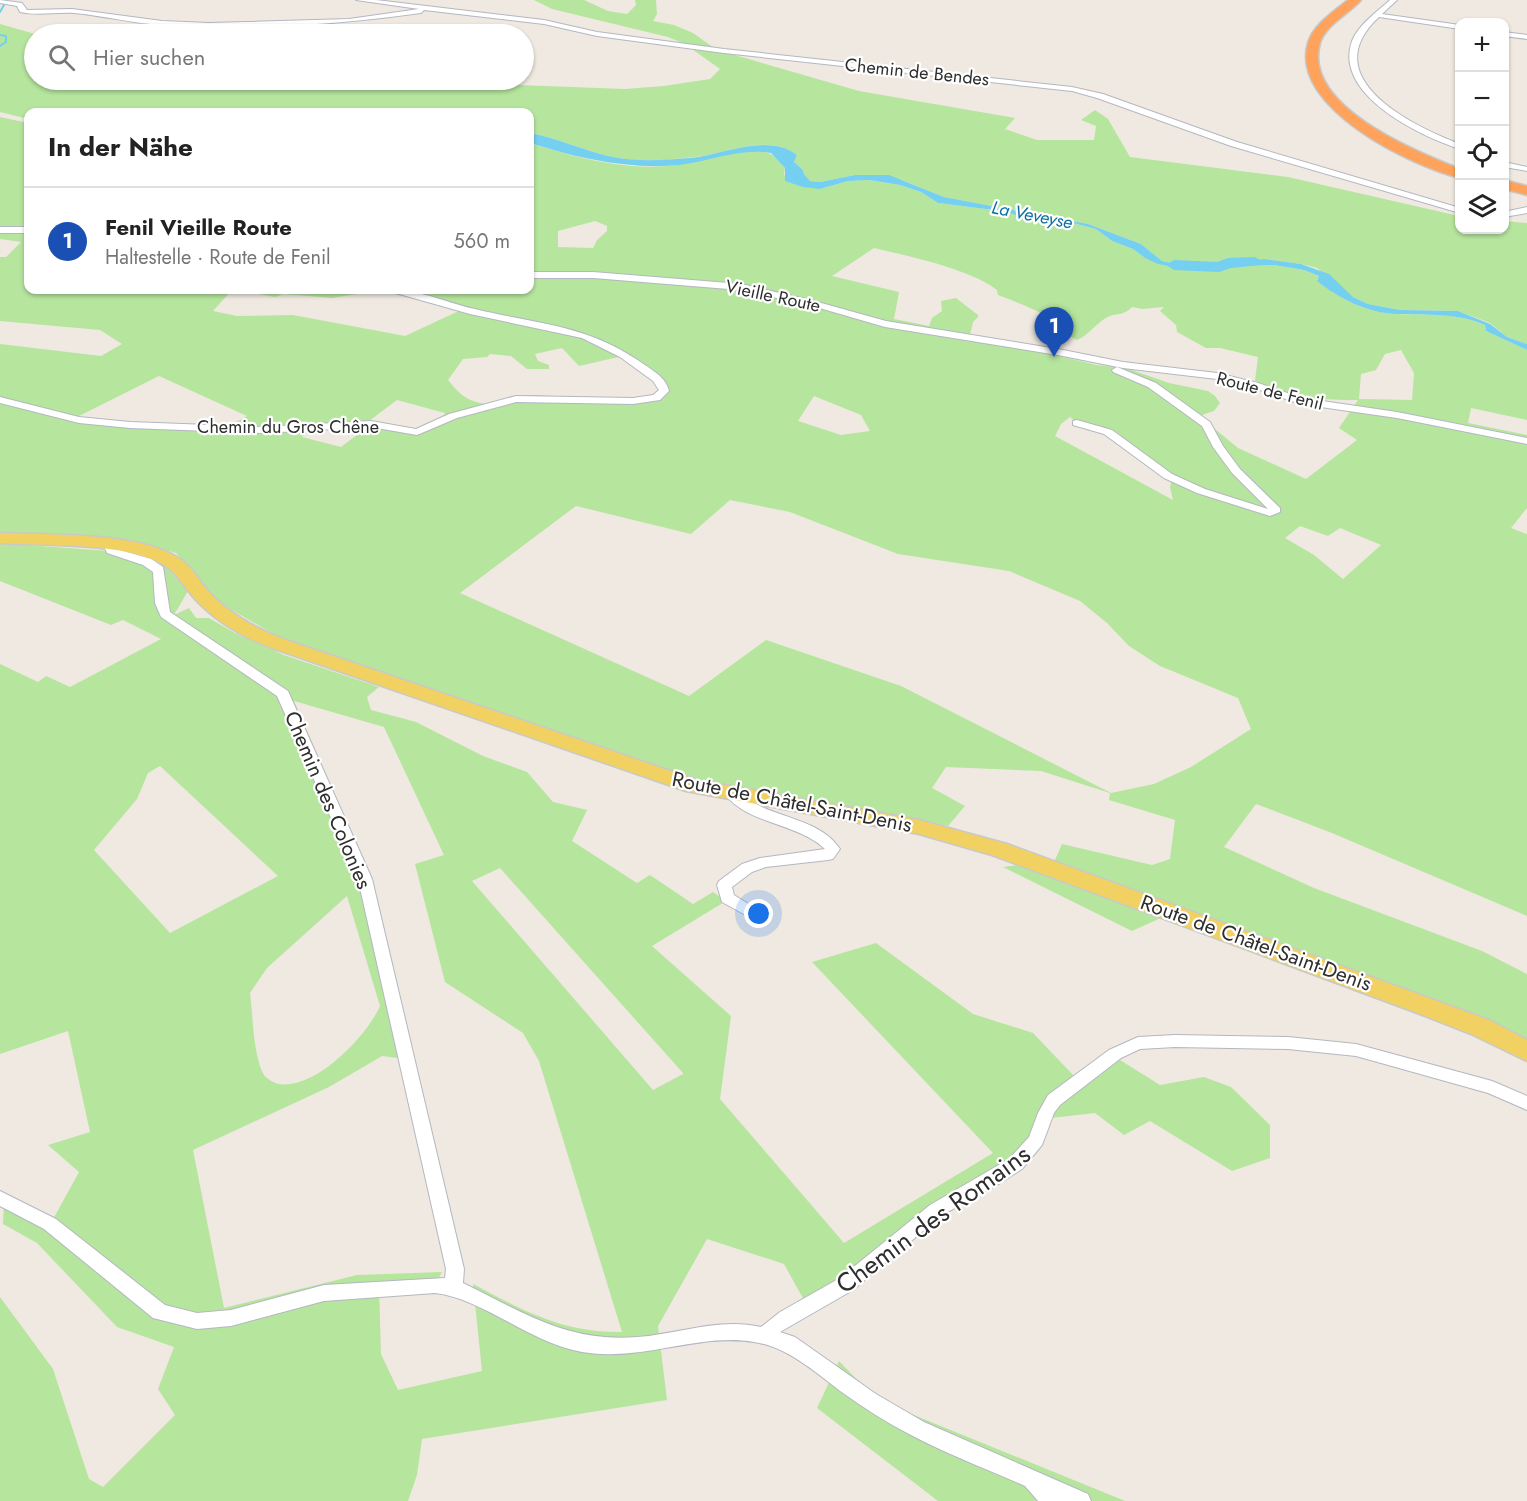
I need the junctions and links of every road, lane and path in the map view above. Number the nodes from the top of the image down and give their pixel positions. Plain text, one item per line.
1 (359, 0) edge
2 (1355, 0) edge
3 (1368, 0) edge
4 (1394, 0) edge
5 (1, 1) edge
6 (399, 2) edge
7 (432, 8) junction
8 (1377, 15) junction
9 (180, 24) edge
10 (225, 24) edge
11 (1455, 26) edge
12 (1509, 35) edge
13 (1527, 37) edge
14 (1455, 145) edge
15 (1509, 165) edge
16 (1455, 166) edge
17 (1527, 170) edge
18 (1455, 172) edge
19 (1509, 186) edge
20 (1527, 191) edge
21 (1509, 192) edge
22 (1527, 197) edge
23 (1455, 210) edge
24 (1527, 210) edge
25 (1509, 213) edge
26 (0, 230) edge
27 (24, 230) edge
28 (534, 275) edge
29 (405, 294) edge
30 (1012, 344) joint
31 (1058, 352) junction
32 (0, 400) edge
33 (1077, 423) dead end
34 (1527, 441) edge
35 (0, 538) edge
36 (110, 546) junction
37 (733, 795) junction
38 (758, 917) dead end
39 (1527, 1051) edge
40 (1527, 1103) edge
41 (0, 1198) edge
42 (454, 1287) junction
43 (765, 1336) junction
44 (1029, 1479) junction
45 (1052, 1501) edge
46 (1081, 1501) edge

1 - 6 street, Chemin de Bendes
2 - 18 highway
3 - 16 highway
4 - 8 street
5 - 9 street
6 - 7 street, Chemin de Bendes
7 - 10 street
7 - 23 street, Chemin de Bendes
8 - 11 street
8 - 14 street
12 - 13 street
15 - 17 street
19 - 20 highway
21 - 22 highway
24 - 25 street
26 - 27 street
28 - 30 street, Vieille Route
29 - 32 street, Chemin du Gros Chêne
30 - 31 street, Route de Fenil
31 - 33 street
31 - 34 street, Route de Fenil
35 - 36 main road, Route de Châtel-Saint-Denis
36 - 37 main road, Route de Châtel-Saint-Denis
36 - 42 street, Chemin des Colonies
37 - 38 street
37 - 39 main road, Route de Châtel-Saint-Denis
40 - 43 street, Chemin des Romains
41 - 42 street
42 - 43 street
43 - 44 street
44 - 45 street
44 - 46 street

